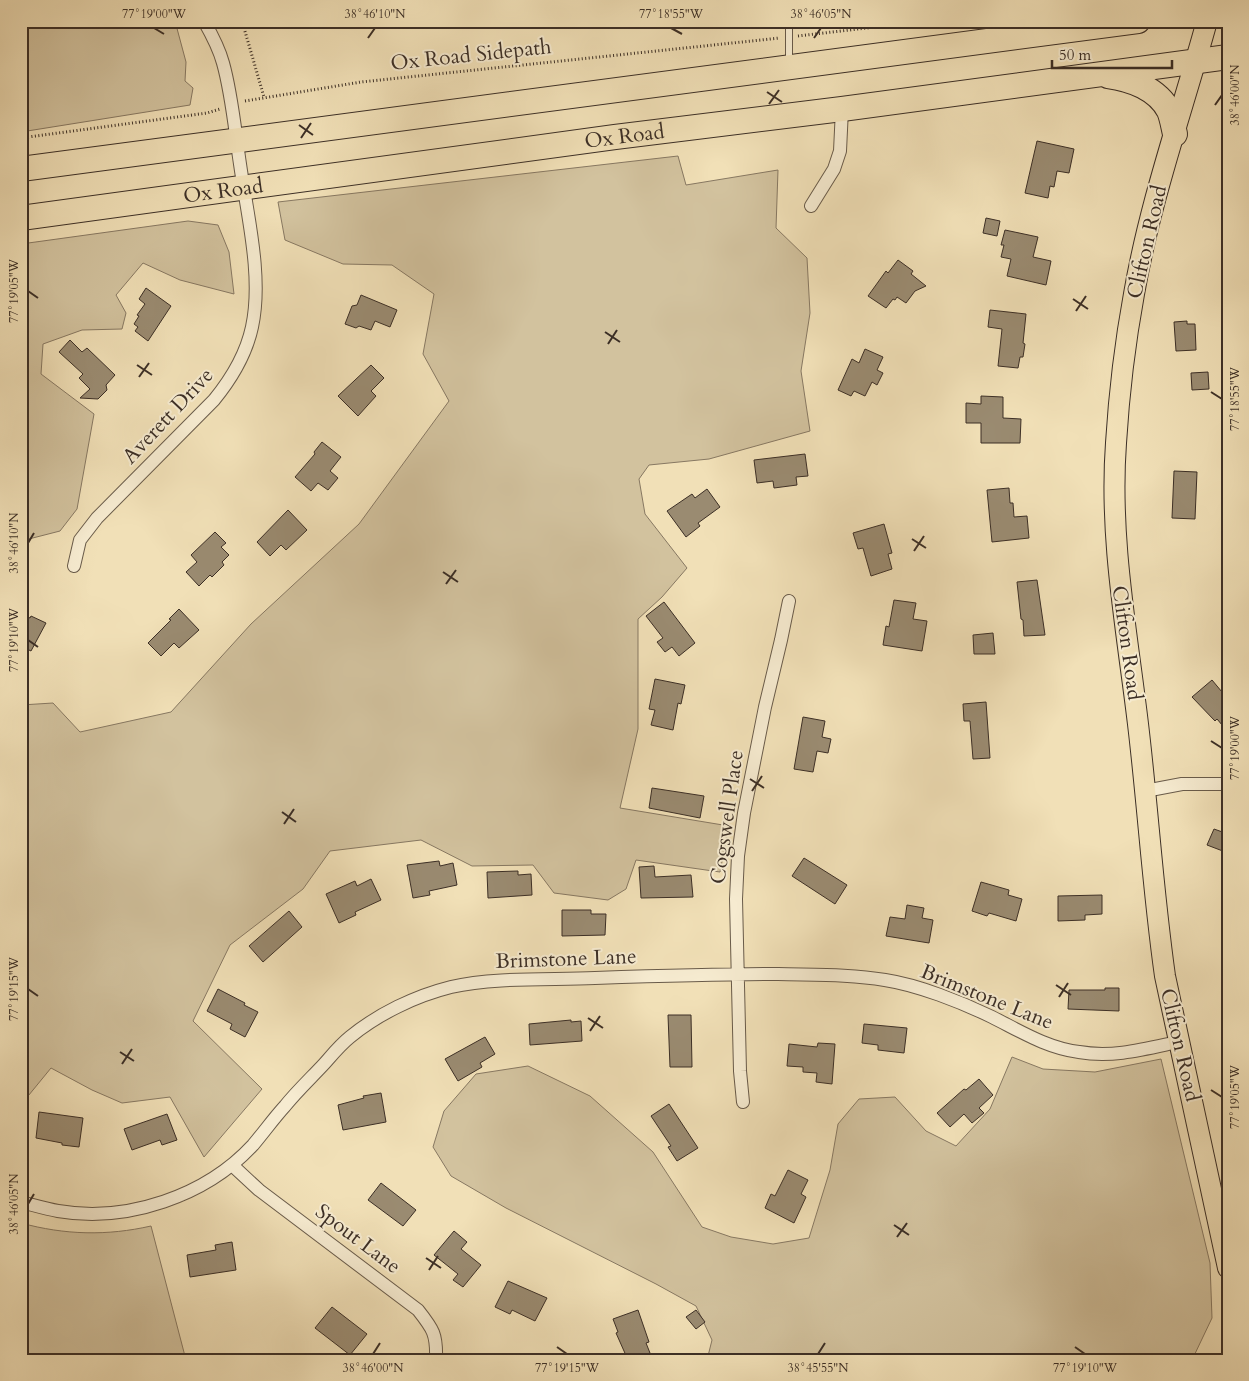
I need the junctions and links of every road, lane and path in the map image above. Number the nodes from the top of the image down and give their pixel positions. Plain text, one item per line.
1 (204, 21) edge
2 (242, 21) edge
3 (790, 21) edge
4 (927, 21) edge
5 (1138, 21) edge
6 (1207, 21) edge
7 (789, 37) junction
8 (1228, 57) edge
9 (1196, 60) junction
10 (789, 68) junction
11 (1092, 74) junction
12 (264, 97) junction
13 (231, 106) junction
14 (842, 109) junction
15 (1175, 134) junction
16 (21, 138) edge
17 (236, 140) junction
18 (21, 169) edge
19 (243, 188) junction
20 (811, 206) dead end
21 (21, 218) edge
22 (74, 566) dead end
23 (788, 601) dead end
24 (1228, 784) edge
25 (1145, 791) junction
26 (738, 974) junction
27 (1178, 1042) junction
28 (743, 1102) dead end
29 (232, 1164) junction
30 (21, 1202) edge
31 (1228, 1268) edge
32 (436, 1360) edge

1 - 13 street, Averett Drive
2 - 12 path
3 - 7 lane
4 - 7 path, Ox Road Sidepath
5 - 10 highway
6 - 9 main road, Clifton Road
7 - 10 lane
7 - 12 path, Ox Road Sidepath
8 - 9 highway, Ox Road
9 - 11 highway, Ox Road
9 - 15 main road, Clifton Road
10 - 17 highway
11 - 14 highway, Ox Road
11 - 15 highway
12 - 13 path, Ox Road Sidepath
13 - 16 path, Ox Road Sidepath
13 - 17 street, Averett Drive
14 - 19 highway, Ox Road
14 - 20 street
15 - 25 main road, Clifton Road
17 - 18 highway
17 - 19 street, Averett Drive
19 - 21 highway, Ox Road
19 - 22 street, Averett Drive
23 - 26 street, Cogswell Place
24 - 25 street
25 - 27 main road, Clifton Road
26 - 27 street, Brimstone Lane
26 - 28 street, Cogswell Place
26 - 29 street, Brimstone Lane
27 - 31 main road, Clifton Road
29 - 30 street, Brimstone Lane
29 - 32 street, Spout Lane

